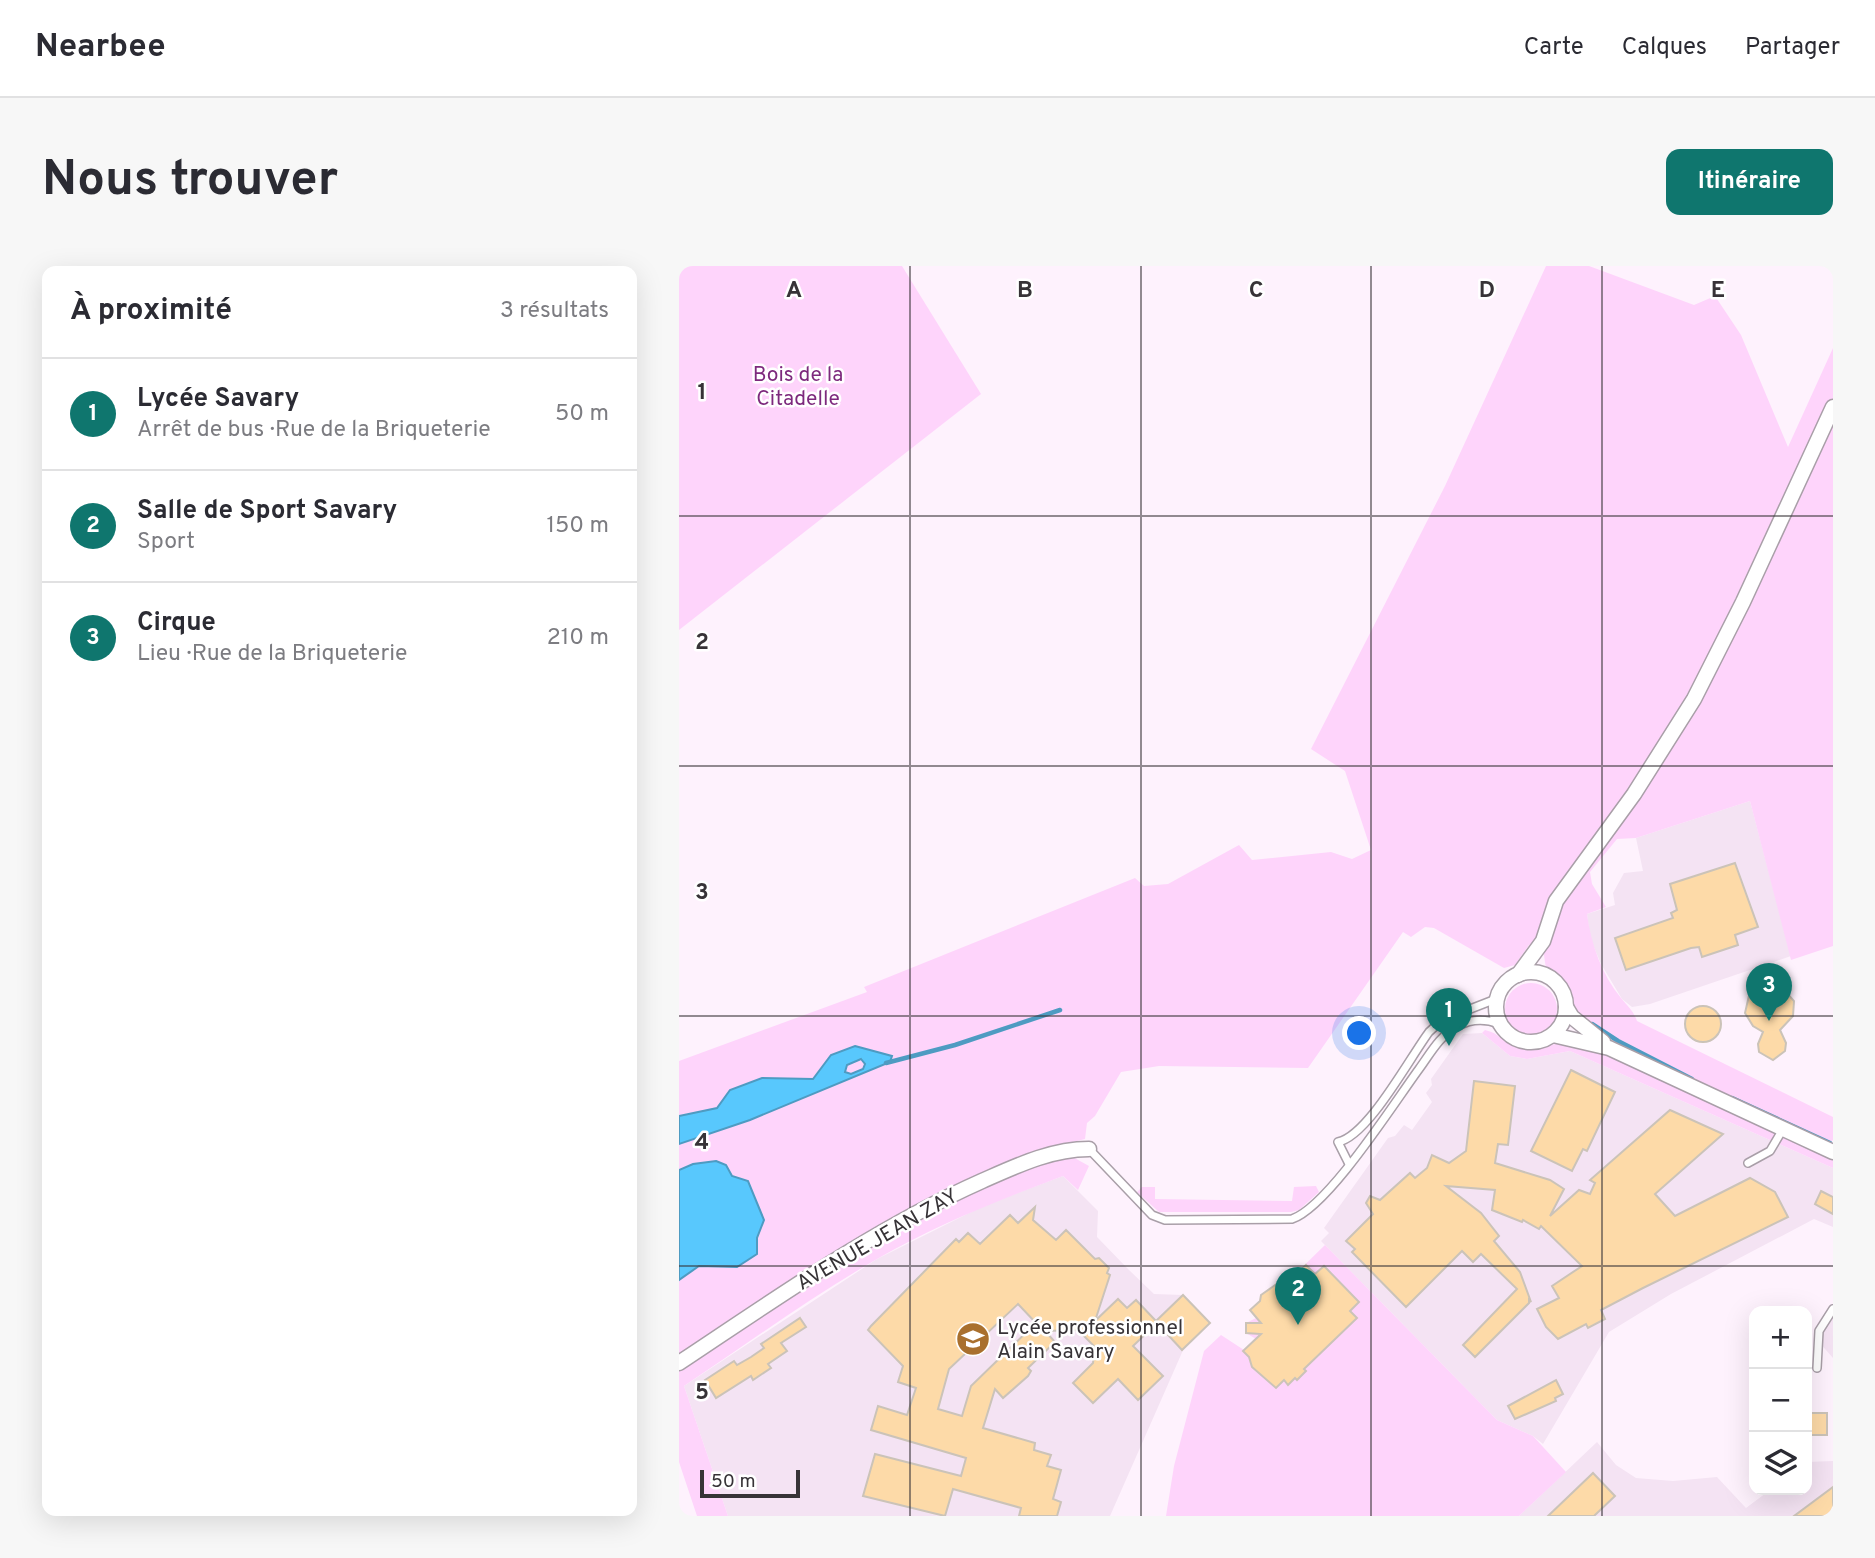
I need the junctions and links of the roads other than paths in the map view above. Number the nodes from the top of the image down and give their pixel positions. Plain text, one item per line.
1 (1833, 407) edge
2 (1543, 941) junction
3 (1518, 975) junction
4 (1547, 976) junction
5 (1496, 999) junction
6 (1566, 1007) junction
7 (1499, 1024) junction
8 (1553, 1035) junction
9 (1609, 1048) junction
10 (1783, 1129) junction
11 (1089, 1149) joint
12 (1833, 1152) edge
13 (1748, 1163) dead end
14 (1349, 1164) junction
15 (1833, 1309) edge
16 (679, 1363) edge
17 (1817, 1368) dead end

1 - 2 street
2 - 3 street
2 - 4 street
3 - 4 street
3 - 5 street
4 - 6 street
5 - 7 street
5 - 14 lane
6 - 8 street
6 - 9 street
7 - 8 street
7 - 14 lane
8 - 9 street
9 - 10 street
10 - 12 street
10 - 13 lane
11 - 14 lane
11 - 16 street, AVENUE JEAN ZAY
15 - 17 lane

